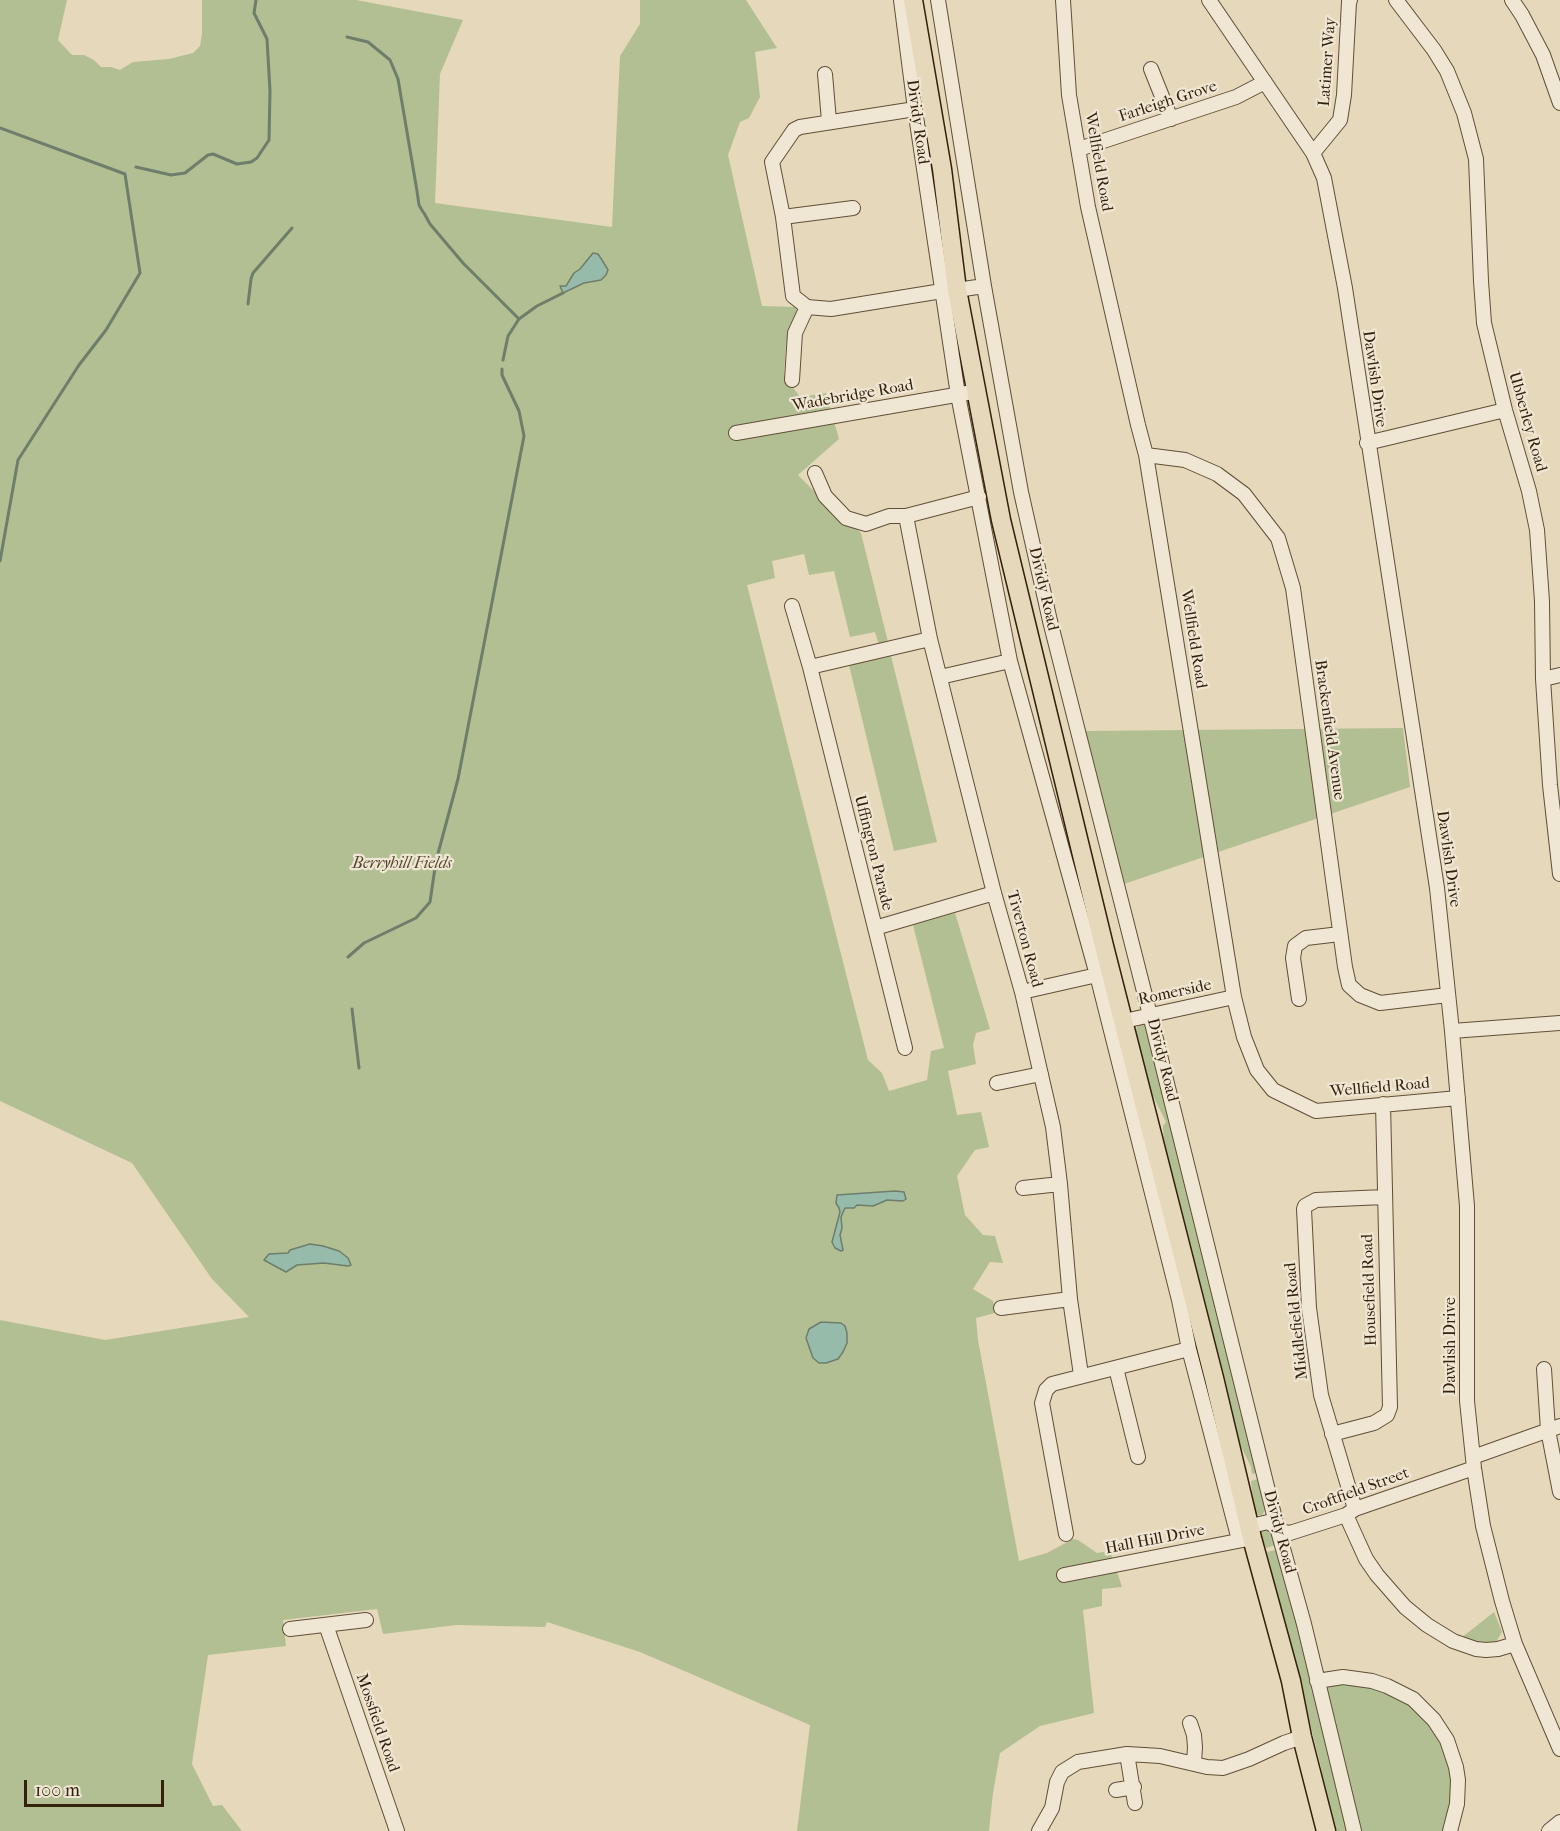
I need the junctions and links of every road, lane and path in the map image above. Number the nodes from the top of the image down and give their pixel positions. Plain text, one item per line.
1 (901, 0) edge
2 (913, 0) edge
3 (939, 0) edge
4 (1063, 0) edge
5 (1209, 0) edge
6 (1350, 0) edge
7 (1395, 0) edge
8 (1512, 0) edge
9 (1151, 69) dead end
10 (825, 74) dead end
11 (1265, 82) junction
12 (1560, 103) edge
13 (915, 109) junction
14 (1171, 118) junction
15 (829, 121) junction
16 (1079, 149) junction
17 (1313, 153) junction
18 (853, 208) dead end
19 (783, 217) junction
20 (984, 286) junction
21 (950, 290) junction
22 (807, 307) junction
23 (792, 380) dead end
24 (977, 391) junction
25 (958, 395) junction
26 (1505, 410) junction
27 (736, 433) dead end
28 (1367, 443) junction
29 (1146, 455) junction
30 (815, 473) dead end
31 (979, 497) junction
32 (906, 516) junction
33 (792, 606) dead end
34 (930, 639) junction
35 (1010, 661) junction
36 (810, 667) junction
37 (1560, 675) edge
38 (939, 677) junction
39 (1543, 679) junction
40 (1560, 874) edge
41 (994, 893) junction
42 (875, 928) junction
43 (1340, 934) junction
44 (1096, 975) junction
45 (1022, 992) junction
46 (1448, 995) junction
47 (1234, 997) junction
48 (1299, 999) dead end
49 (1150, 1015) junction
50 (1124, 1021) junction
51 (1560, 1023) edge
52 (1452, 1031) junction
53 (905, 1048) dead end
54 (1041, 1074) junction
55 (997, 1083) dead end
56 (1458, 1098) junction
57 (1383, 1104) junction
58 (1060, 1184) junction
59 (1023, 1188) dead end
60 (1384, 1197) junction
61 (1014, 1290) dead end
62 (1070, 1299) junction
63 (1016, 1305) junction
64 (1000, 1308) dead end
65 (1189, 1349) junction
66 (1116, 1368) junction
67 (1544, 1369) dead end
68 (1081, 1375) junction
69 (1554, 1428) edge
70 (1332, 1434) junction
71 (1138, 1457) dead end
72 (1473, 1463) junction
73 (1560, 1492) edge
74 (1351, 1512) junction
75 (1277, 1527) junction
76 (1066, 1534) dead end
77 (1247, 1535) junction
78 (1064, 1575) dead end
79 (366, 1620) dead end
80 (326, 1625) junction
81 (290, 1629) dead end
82 (1515, 1644) junction
83 (1317, 1681) junction
84 (1197, 1731) dead end
85 (1302, 1737) junction
86 (1560, 1749) edge
87 (1127, 1754) junction
88 (1194, 1763) junction
89 (1134, 1787) junction
90 (1116, 1791) dead end
91 (1136, 1803) dead end
92 (1560, 1822) edge
93 (1323, 1830) edge
94 (397, 1831) edge
95 (1039, 1831) edge
96 (1354, 1831) edge
97 (1450, 1831) edge
98 (1549, 1831) edge

1 - 13 street, Dividy Road
2 - 21 main road, Dividy Road
3 - 20 street, Dividy Road
4 - 16 street, Wellfield Road
5 - 11 street, Dawlish Drive
6 - 17 street, Latimer Way
7 - 26 street, Ubberley Road
8 - 12 street
9 - 14 street
10 - 15 street
11 - 14 street, Farleigh Grove
11 - 17 street, Dawlish Drive
13 - 15 street
13 - 21 street, Dividy Road
14 - 16 street, Farleigh Grove
15 - 19 street
16 - 29 street, Wellfield Road
17 - 28 street, Dawlish Drive
18 - 19 street
19 - 22 street
20 - 21 street
20 - 49 street, Dividy Road
21 - 22 street
21 - 24 main road, Dividy Road
21 - 25 street, Dividy Road
22 - 23 street
24 - 25 street, Wadebridge Road
24 - 50 main road, Dividy Road
25 - 27 street, Wadebridge Road
25 - 31 street, Dividy Road
26 - 28 street
26 - 39 street, Ubberley Road
28 - 46 street, Dawlish Drive
29 - 43 street, Brackenfield Avenue
29 - 47 street, Wellfield Road
30 - 32 street
31 - 32 street
31 - 35 street, Dividy Road
32 - 34 street, Tiverton Road
33 - 36 street, Uffington Parade
34 - 36 street
34 - 38 street, Tiverton Road
35 - 38 street
35 - 44 street, Dividy Road
36 - 42 street, Uffington Parade
37 - 39 street
38 - 41 street, Tiverton Road
39 - 40 street, Ubberley Road
41 - 42 street
41 - 45 street, Tiverton Road
42 - 53 street, Uffington Parade
43 - 46 street, Brackenfield Avenue
43 - 48 street
44 - 45 street
44 - 65 street, Dividy Road
45 - 54 street, Tiverton Road
46 - 52 street, Dawlish Drive
47 - 49 street, Romerside
47 - 57 street, Wellfield Road
49 - 50 street, Romerside
49 - 75 street, Dividy Road
50 - 77 main road, Dividy Road
51 - 52 street
52 - 56 street, Dawlish Drive
54 - 55 street
54 - 58 street, Tiverton Road
56 - 57 street, Wellfield Road
56 - 72 street, Dawlish Drive
57 - 60 street, Housefield Road
58 - 59 street
58 - 62 street, Tiverton Road
60 - 70 street, Housefield Road
60 - 70 street, Middlefield Road
61 - 63 street
62 - 63 street
62 - 68 street, Tiverton Road
63 - 64 street
65 - 66 street
65 - 77 street, Dividy Road
66 - 68 street
66 - 71 street
67 - 69 street
68 - 76 street
69 - 72 street, Croftfield Street
69 - 73 street
70 - 74 street, Middlefield Road
72 - 74 street, Croftfield Street
72 - 82 street, Dawlish Drive
74 - 75 street, Croftfield Street
74 - 82 street, Middlefield Road
75 - 77 street, Croftfield Street
75 - 83 street, Dividy Road
77 - 78 street, Hall Hill Drive
77 - 85 main road, Dividy Road
79 - 80 street
80 - 81 street
80 - 94 street, Mossfield Road
82 - 86 street, Dawlish Drive
83 - 96 street, Dividy Road
83 - 97 street
84 - 88 street
85 - 88 street
85 - 93 main road, Dividy Road
87 - 88 street
87 - 89 street
87 - 95 street
89 - 90 street
89 - 91 street
92 - 98 street

